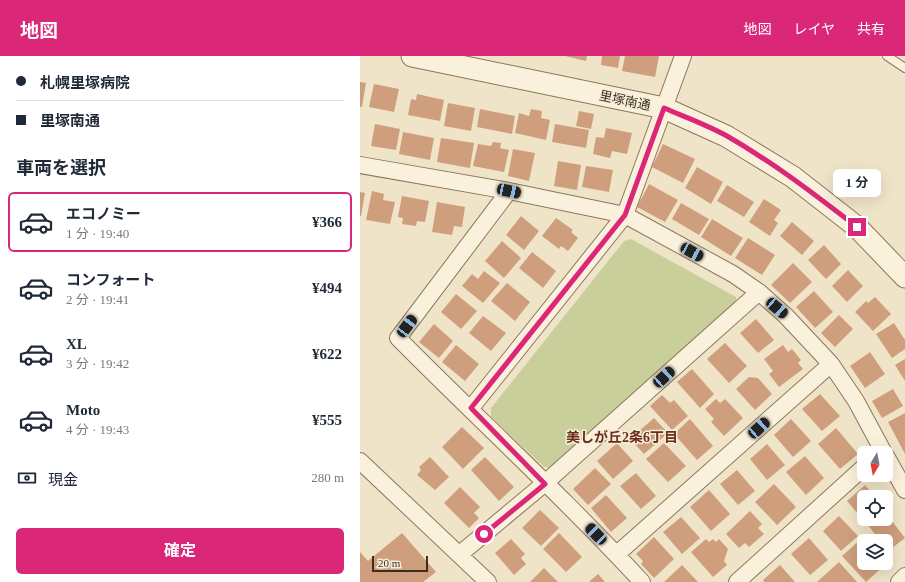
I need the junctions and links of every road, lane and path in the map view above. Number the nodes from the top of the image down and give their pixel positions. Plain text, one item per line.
1 (412, 56) edge
2 (683, 56) edge
3 (887, 56) edge
4 (905, 68) edge
5 (664, 108) junction
6 (360, 165) edge
7 (509, 191) junction
8 (625, 215) junction
9 (905, 277) edge
10 (759, 292) junction
11 (831, 364) junction
12 (471, 408) junction
13 (879, 446) edge
14 (360, 461) edge
15 (893, 470) edge
16 (857, 473) edge
17 (545, 484) junction
18 (905, 490) edge
19 (460, 554) junction
20 (616, 554) junction
21 (905, 576) edge
22 (488, 582) edge
23 (642, 582) edge
24 (737, 582) edge
25 (899, 582) edge

1 - 5 street, 里塚南通
2 - 5 street
3 - 4 lane
5 - 8 street
5 - 9 street, 里塚南通
6 - 7 street
7 - 8 street
7 - 12 street
8 - 10 street
8 - 12 street
10 - 11 street
10 - 17 street
11 - 13 street
11 - 20 street
12 - 17 street
14 - 19 street
15 - 18 street
16 - 24 street
17 - 19 street
17 - 20 street
19 - 22 street
20 - 23 street
21 - 25 street

